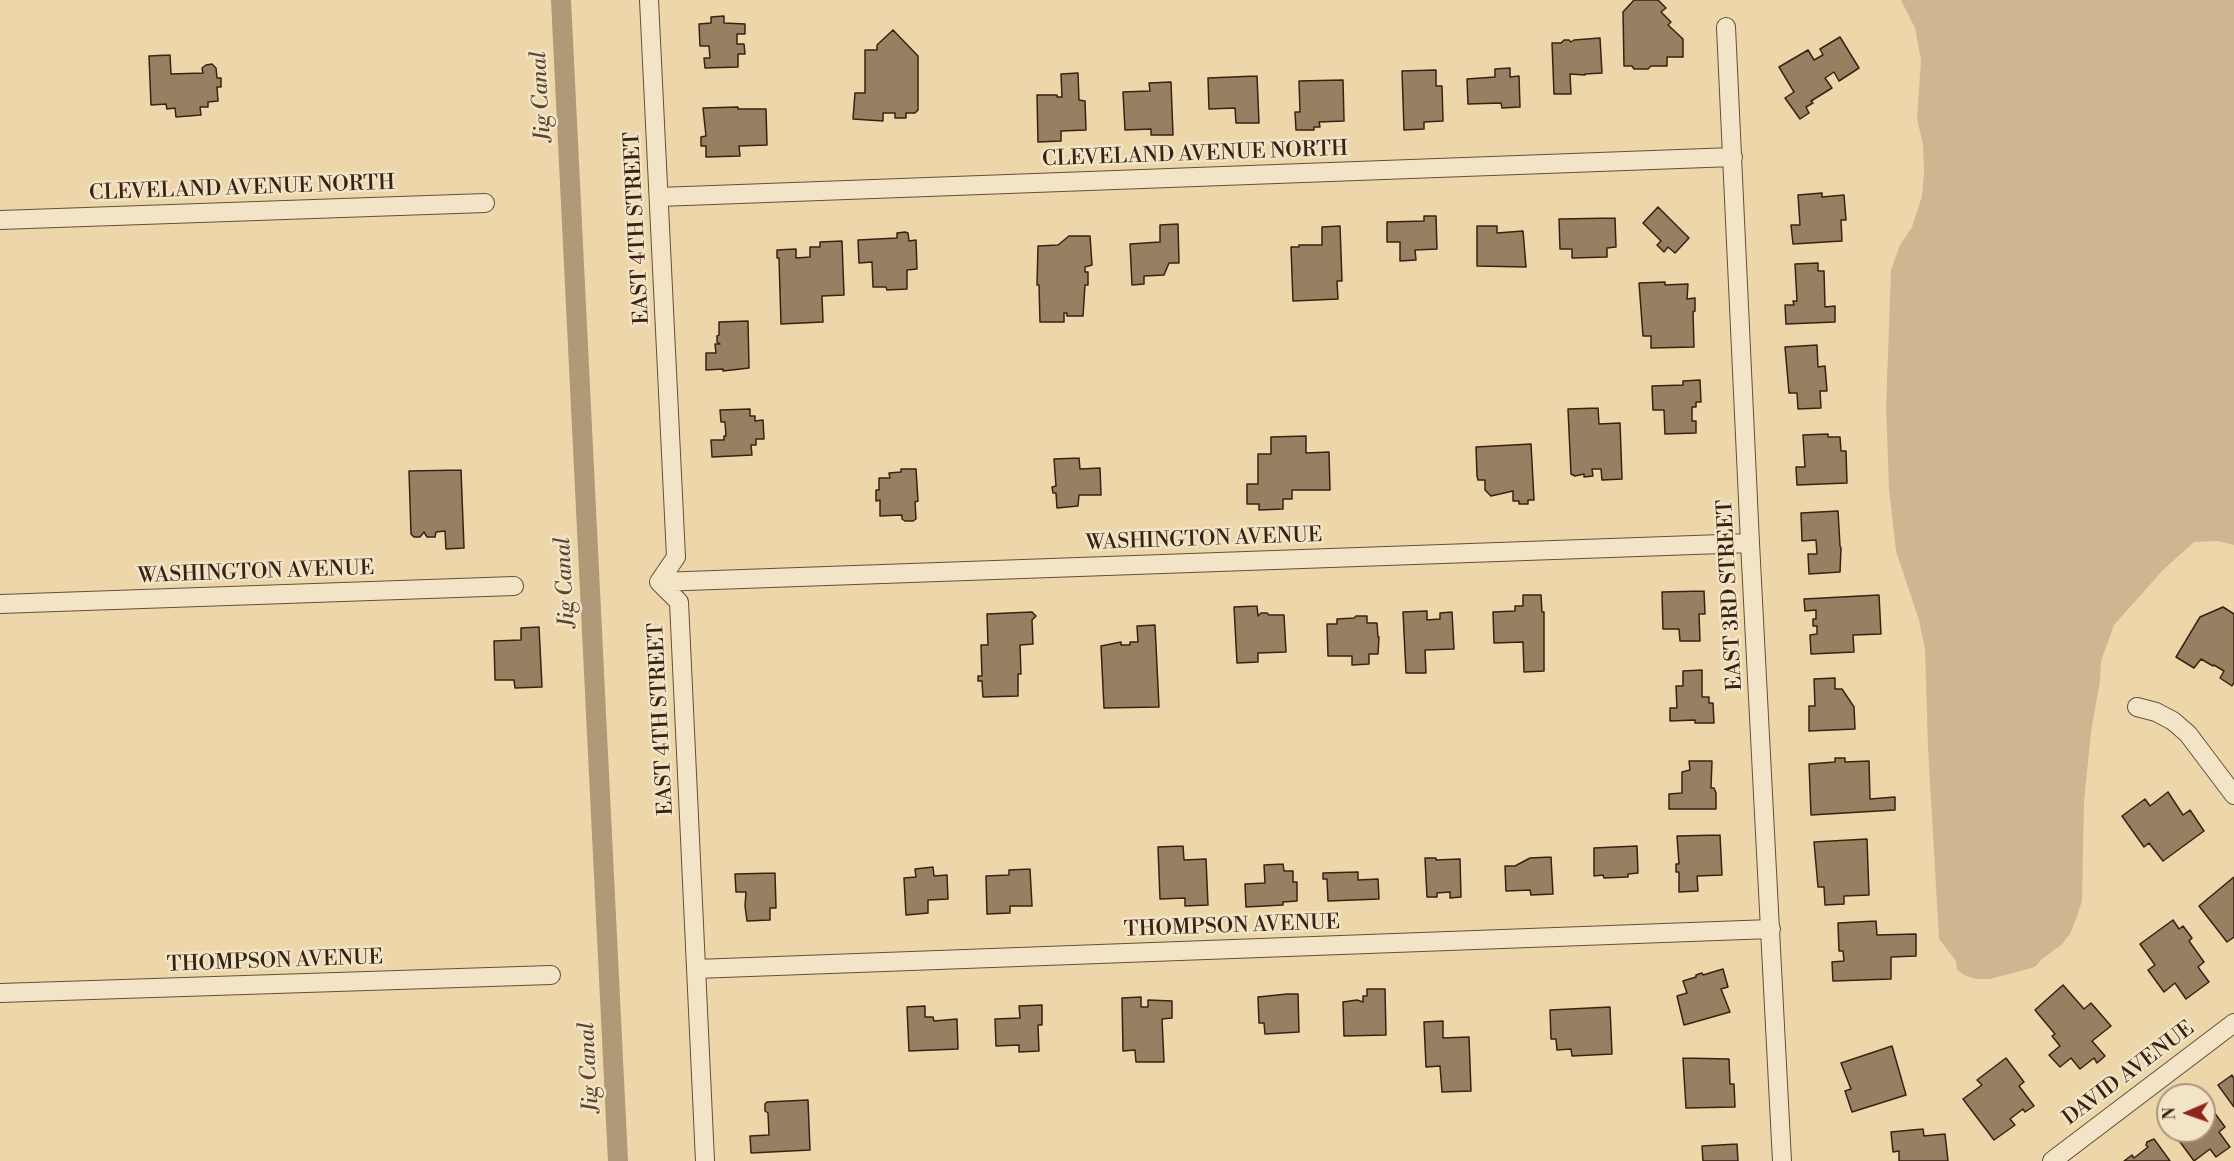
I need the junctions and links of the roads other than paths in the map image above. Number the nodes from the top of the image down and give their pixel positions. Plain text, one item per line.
1 (649, 0) edge
2 (1726, 27) dead end
3 (1733, 157) junction
4 (659, 197) junction
5 (485, 203) dead end
6 (0, 220) edge
7 (1750, 543) junction
8 (659, 582) junction
9 (514, 586) dead end
10 (0, 604) edge
11 (2137, 707) dead end
12 (2234, 795) edge
13 (1771, 929) junction
14 (696, 969) junction
15 (551, 975) dead end
16 (0, 993) edge
17 (2234, 1023) edge
18 (705, 1161) edge
19 (1782, 1161) edge
20 (2052, 1161) edge

1 - 4 street, EAST 4TH STREET
2 - 3 street, EAST 3RD STREET
3 - 4 street, CLEVELAND AVENUE NORTH
3 - 7 street, EAST 3RD STREET
4 - 8 street, EAST 4TH STREET
5 - 6 street, CLEVELAND AVENUE NORTH
7 - 8 street, WASHINGTON AVENUE
7 - 13 street, EAST 3RD STREET
8 - 14 street, EAST 4TH STREET
9 - 10 street, WASHINGTON AVENUE
11 - 12 street
13 - 14 street, THOMPSON AVENUE
13 - 19 street, EAST 3RD STREET
14 - 18 street, EAST 4TH STREET
15 - 16 street, THOMPSON AVENUE
17 - 20 street, DAVID AVENUE

